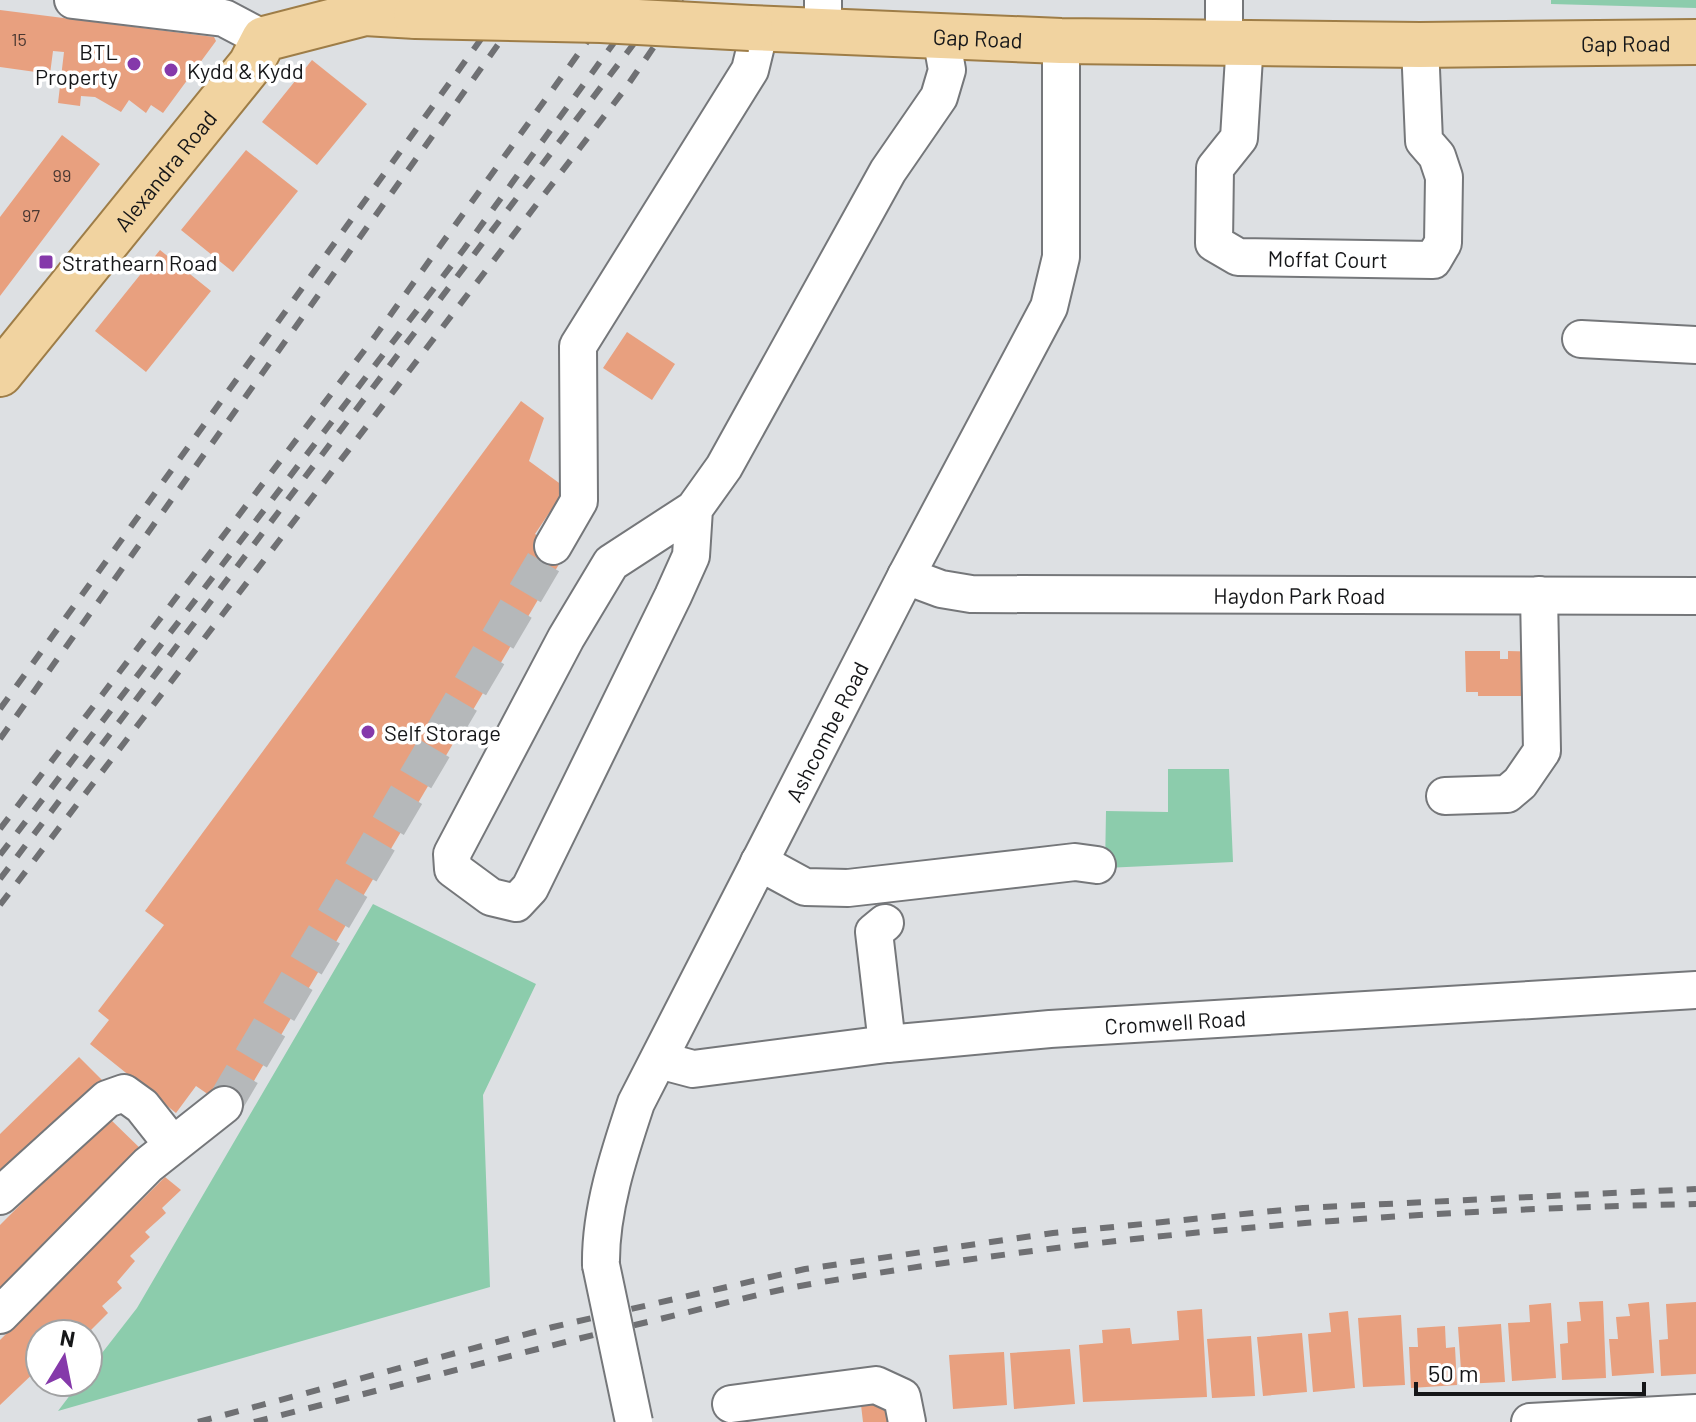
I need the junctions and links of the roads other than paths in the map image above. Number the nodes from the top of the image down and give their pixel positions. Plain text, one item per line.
1 (73, 0) edge
2 (367, 7) edge
3 (823, 16) edge
4 (1231, 27) edge
5 (755, 29) junction
6 (941, 36) junction
7 (264, 39) junction
8 (1061, 41) junction
9 (1696, 42) edge
10 (1420, 45) junction
11 (1581, 339) dead end
12 (1696, 345) edge
13 (0, 374) edge
14 (694, 509) junction
15 (553, 546) tunnel mouth
16 (906, 576) junction
17 (1539, 595) junction
18 (1696, 596) edge
19 (1445, 796) dead end
20 (759, 862) junction
21 (1097, 865) dead end
22 (885, 923) dead end
23 (1696, 990) edge
24 (887, 1044) junction
25 (659, 1060) junction
26 (224, 1105) tunnel mouth
27 (172, 1144) junction
28 (0, 1196) edge
29 (0, 1315) edge
30 (731, 1404) dead end
31 (1696, 1413) edge
32 (634, 1422) edge
33 (907, 1422) edge
34 (1530, 1422) edge

1 - 7 street
2 - 5 main road, Gap Road, bridge
2 - 7 main road, Gap Road
3 - 5 main road, Gap Road
3 - 6 main road, Gap Road
4 - 8 main road, Gap Road
4 - 10 main road, Gap Road
4 - 10 street, Moffat Court
5 - 15 street
6 - 8 main road, Gap Road
6 - 14 street
7 - 13 main road, Alexandra Road
8 - 16 street, Ashcombe Road
9 - 10 main road, Gap Road
11 - 12 street
14 - 14 street
16 - 17 street, Haydon Park Road
16 - 20 street, Ashcombe Road
17 - 18 street, Haydon Park Road
17 - 19 street
20 - 21 street
20 - 25 street, Ashcombe Road
22 - 24 street
23 - 24 street, Cromwell Road
24 - 25 street, Cromwell Road
25 - 32 street, Ashcombe Road, bridge
26 - 27 street
27 - 28 street
27 - 29 street
30 - 33 street
31 - 34 street

